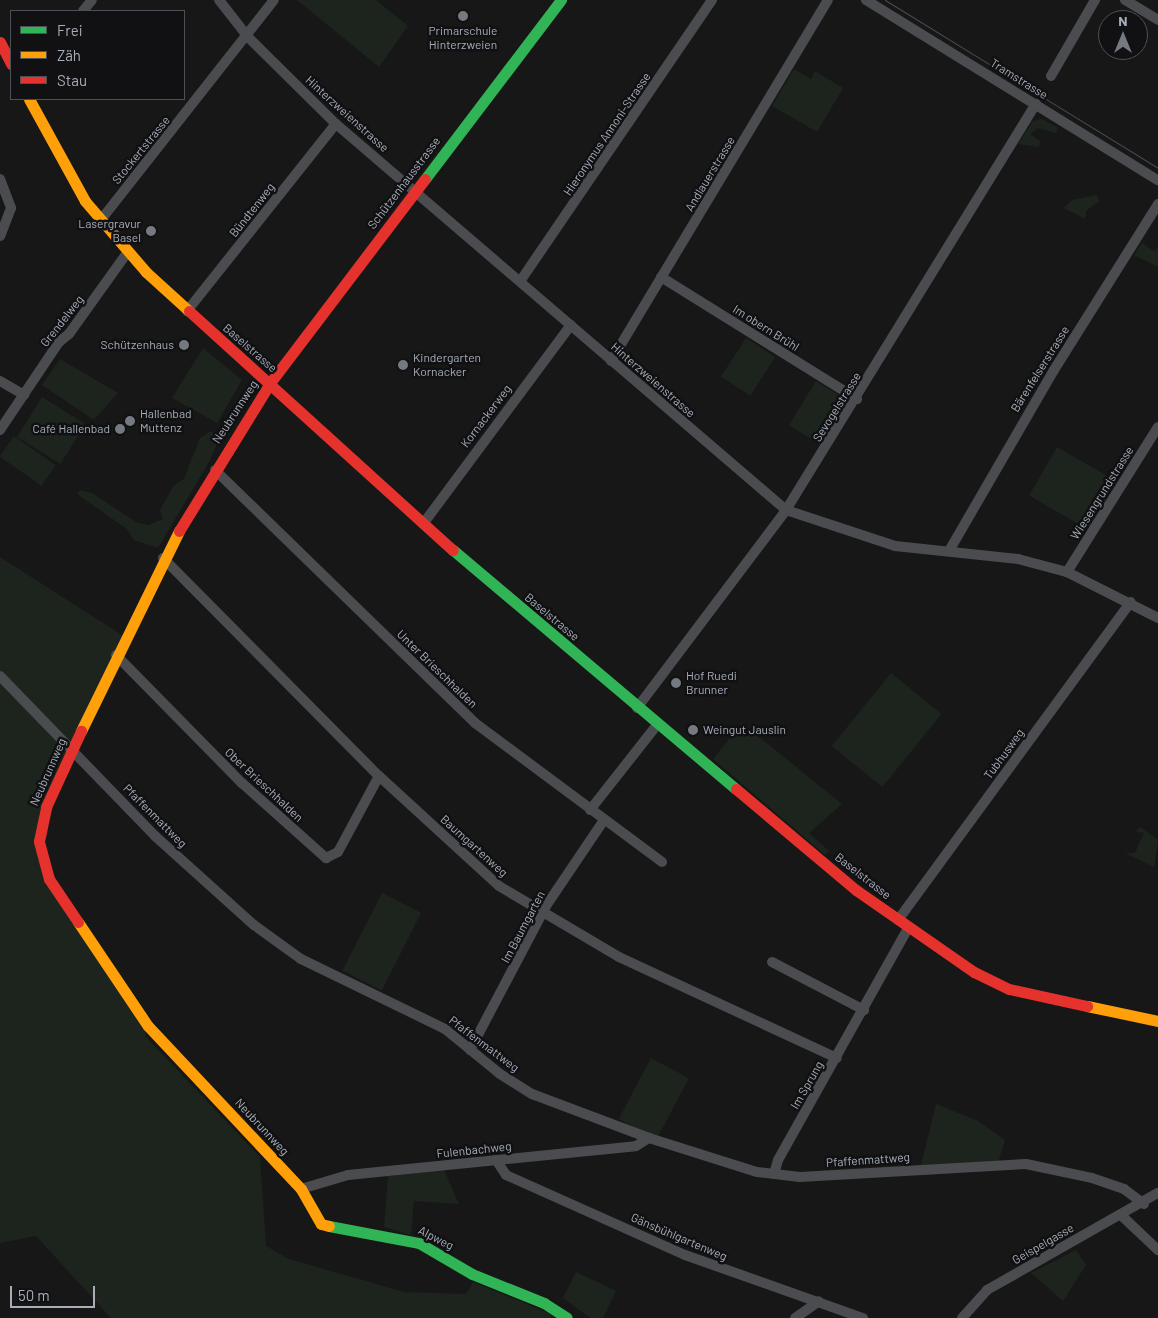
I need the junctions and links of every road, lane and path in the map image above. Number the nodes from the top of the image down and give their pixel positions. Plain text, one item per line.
1 (92, 0) edge
2 (219, 0) edge
3 (274, 0) edge
4 (561, 0) edge
5 (712, 0) edge
6 (828, 0) edge
7 (866, 0) edge
8 (1095, 0) edge
9 (1125, 0) edge
10 (84, 10) edge
11 (1158, 20) edge
12 (248, 37) junction
13 (0, 42) edge
14 (10, 62) edge
15 (1050, 76) dead end
16 (30, 100) edge
17 (1036, 104) junction
18 (336, 124) junction
19 (0, 179) edge
20 (1158, 180) edge
21 (415, 191) junction
22 (1158, 204) edge
23 (100, 221) junction
24 (0, 236) edge
25 (127, 253) junction
26 (661, 277) junction
27 (521, 280) junction
28 (187, 312) junction
29 (571, 325) junction
30 (611, 361) junction
31 (0, 381) edge
32 (270, 383) junction
33 (24, 395) junction
34 (857, 399) junction
35 (1158, 427) edge
36 (0, 430) edge
37 (215, 470) junction
38 (786, 510) junction
39 (423, 524) junction
40 (949, 551) junction
41 (163, 558) junction
42 (1067, 572) junction
43 (1131, 602) junction
44 (1158, 618) edge
45 (116, 656) junction
46 (0, 676) edge
47 (637, 708) junction
48 (658, 725) junction
49 (73, 751) junction
50 (379, 776) junction
51 (590, 810) junction
52 (604, 820) junction
53 (662, 862) dead end
54 (544, 914) junction
55 (898, 920) junction
56 (909, 927) junction
57 (772, 962) dead end
58 (864, 1010) junction
59 (1158, 1021) edge
60 (470, 1050) junction
61 (837, 1058) junction
62 (649, 1138) junction
63 (496, 1160) junction
64 (774, 1174) junction
65 (301, 1189) junction
66 (1158, 1193) edge
67 (1144, 1204) junction
68 (1122, 1216) junction
69 (1158, 1250) edge
70 (819, 1301) junction
71 (567, 1318) edge
72 (795, 1318) edge
73 (863, 1318) edge
74 (962, 1318) edge

1 - 10 street
2 - 12 street, Hinterzweienstrasse
3 - 12 street, Stockertstrasse
4 - 21 street, Schützenhausstrasse
5 - 27 street, Hieronymus Annoni-Strasse
6 - 26 street, Andlauerstrasse
7 - 17 street, Tramstrasse
8 - 15 street
9 - 11 street
12 - 18 street, Hinterzweienstrasse
12 - 23 street, Stockertstrasse
13 - 14 street
16 - 23 street, Baselstrasse
17 - 20 street, Tramstrasse
17 - 34 street, Sevogelstrasse
18 - 21 street, Hinterzweienstrasse
18 - 28 street, Bündtenweg
19 - 24 street
21 - 27 street, Hinterzweienstrasse
21 - 32 street, Schützenhausstrasse
22 - 40 street, Bärenfelserstrasse
23 - 25 street, Baselstrasse
25 - 28 street, Baselstrasse
25 - 33 street, Grendelweg
26 - 30 street, Andlauerstrasse
26 - 34 street, Im obern Brühl
27 - 29 street, Hinterzweienstrasse
28 - 32 street, Baselstrasse
29 - 30 street, Hinterzweienstrasse
29 - 39 street, Kornackerweg
30 - 38 street, Hinterzweienstrasse
31 - 33 street
32 - 37 street, Neubrunnweg
32 - 39 street, Baselstrasse
33 - 36 street, Grendelweg
34 - 38 street, Sevogelstrasse
35 - 42 street, Wiesengrundstrasse
37 - 41 street, Neubrunnweg
37 - 51 street, Unter Brieschhalden
38 - 40 street, Hinterzweienstrasse
38 - 47 street, Sevogelstrasse
39 - 47 street, Baselstrasse
40 - 42 street, Hinterzweienstrasse
41 - 45 street, Neubrunnweg
41 - 50 street, Baumgartenweg
42 - 43 street, Hinterzweienstrasse
43 - 44 street, Hinterzweienstrasse
43 - 55 street, Tubhusweg
45 - 49 street, Neubrunnweg
45 - 50 street, Ober Brieschhalden
46 - 49 street, Pfaffenmattweg
47 - 48 street, Baselstrasse
48 - 51 street
48 - 55 street, Baselstrasse
49 - 60 street, Pfaffenmattweg
49 - 65 street, Neubrunnweg
50 - 54 street, Baumgartenweg
51 - 52 street, Unter Brieschhalden
52 - 53 street, Unter Brieschhalden
52 - 54 street, Im Baumgarten
54 - 60 street, Im Baumgarten
54 - 61 street, Baumgartenweg
55 - 56 street, Baselstrasse
56 - 58 street, Im Sprung
56 - 59 street, Baselstrasse
57 - 58 street
58 - 61 street, Im Sprung
60 - 62 street, Pfaffenmattweg
61 - 64 street, Im Sprung
62 - 63 street, Fulenbachweg
62 - 64 street, Pfaffenmattweg
63 - 65 street, Fulenbachweg
63 - 70 street, Gänsbühlgartenweg
64 - 67 street, Pfaffenmattweg
65 - 71 street, Alpweg
66 - 67 street
67 - 68 street, Geispelgasse
68 - 69 street
68 - 74 street, Geispelgasse
70 - 72 street
70 - 73 street, Gänsbühlgartenweg

